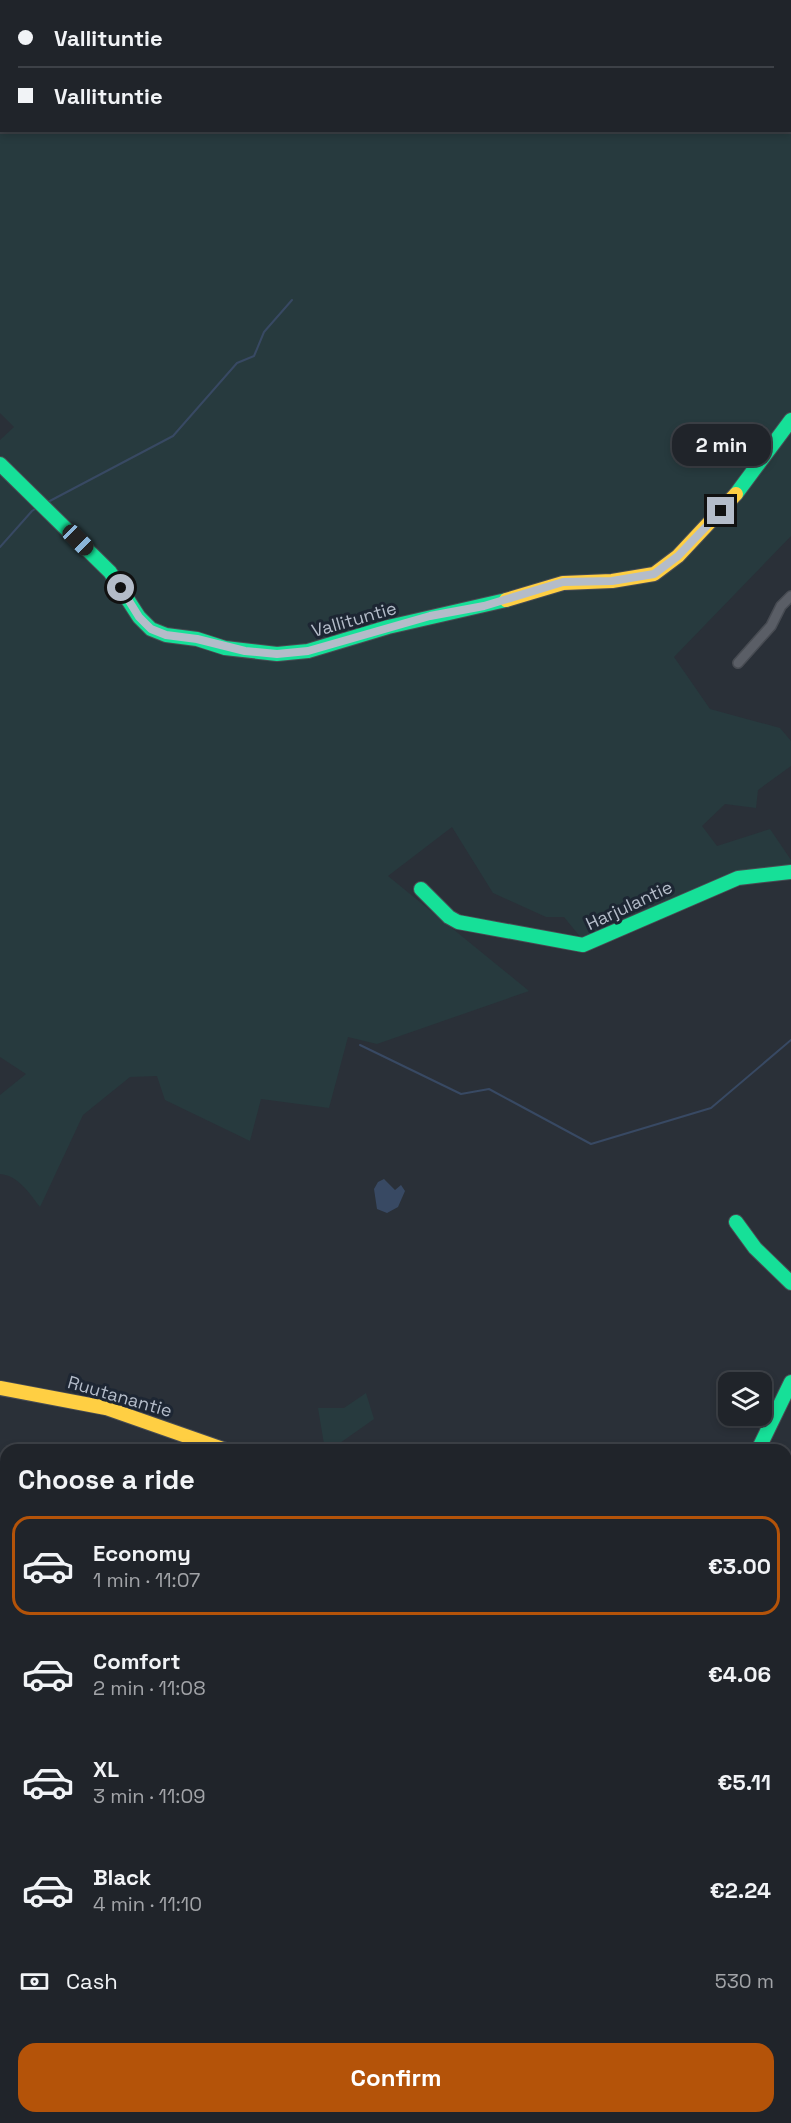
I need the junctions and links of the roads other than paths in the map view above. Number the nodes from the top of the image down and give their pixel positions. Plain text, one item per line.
1 (791, 420) edge
2 (0, 464) edge
3 (791, 596) edge
4 (738, 663) dead end
5 (791, 873) edge
6 (421, 889) dead end
7 (736, 1222) dead end
8 (791, 1282) edge
9 (791, 1382) edge
10 (0, 1388) edge
11 (209, 1444) edge
12 (761, 1444) edge

1 - 2 street, Vallituntie
3 - 4 street
5 - 6 street, Harjulantie
7 - 8 street
9 - 12 street
10 - 11 street, Ruutanantie

